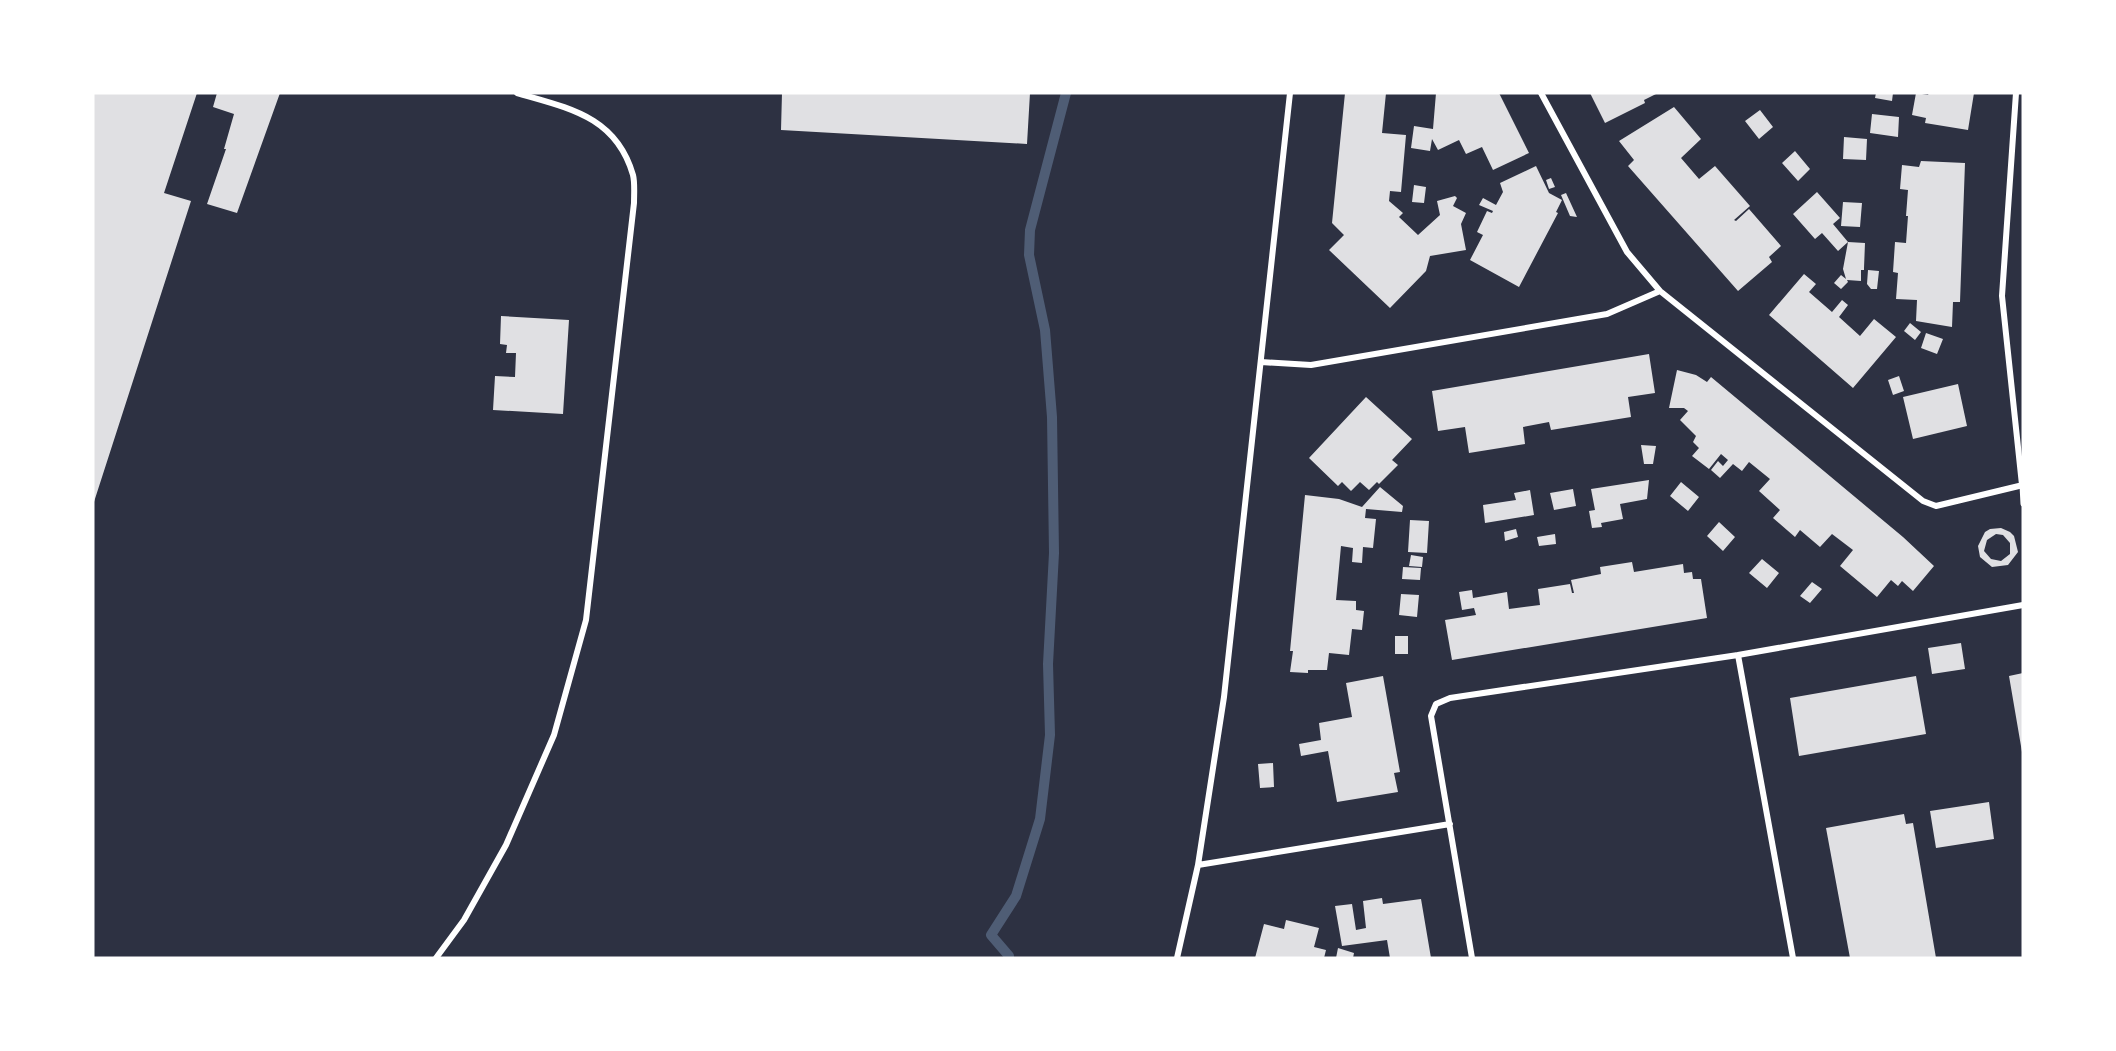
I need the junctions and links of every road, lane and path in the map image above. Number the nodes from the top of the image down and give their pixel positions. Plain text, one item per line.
1 (517, 93) edge
2 (1290, 93) edge
3 (1541, 93) edge
4 (2016, 93) edge
5 (1660, 291) junction
6 (1261, 362) junction
7 (2023, 485) edge
8 (2023, 504) edge
9 (2023, 605) edge
10 (1738, 655) junction
11 (1450, 824) junction
12 (1198, 865) junction
13 (436, 958) edge
14 (1177, 958) edge
15 (1472, 958) edge
16 (1793, 958) edge

1 - 13 street
2 - 6 street
3 - 5 street
4 - 7 street
5 - 6 street
5 - 7 street
6 - 12 street
7 - 8 street
9 - 10 street
10 - 11 street
10 - 16 street
11 - 12 street
11 - 15 street
12 - 14 street

